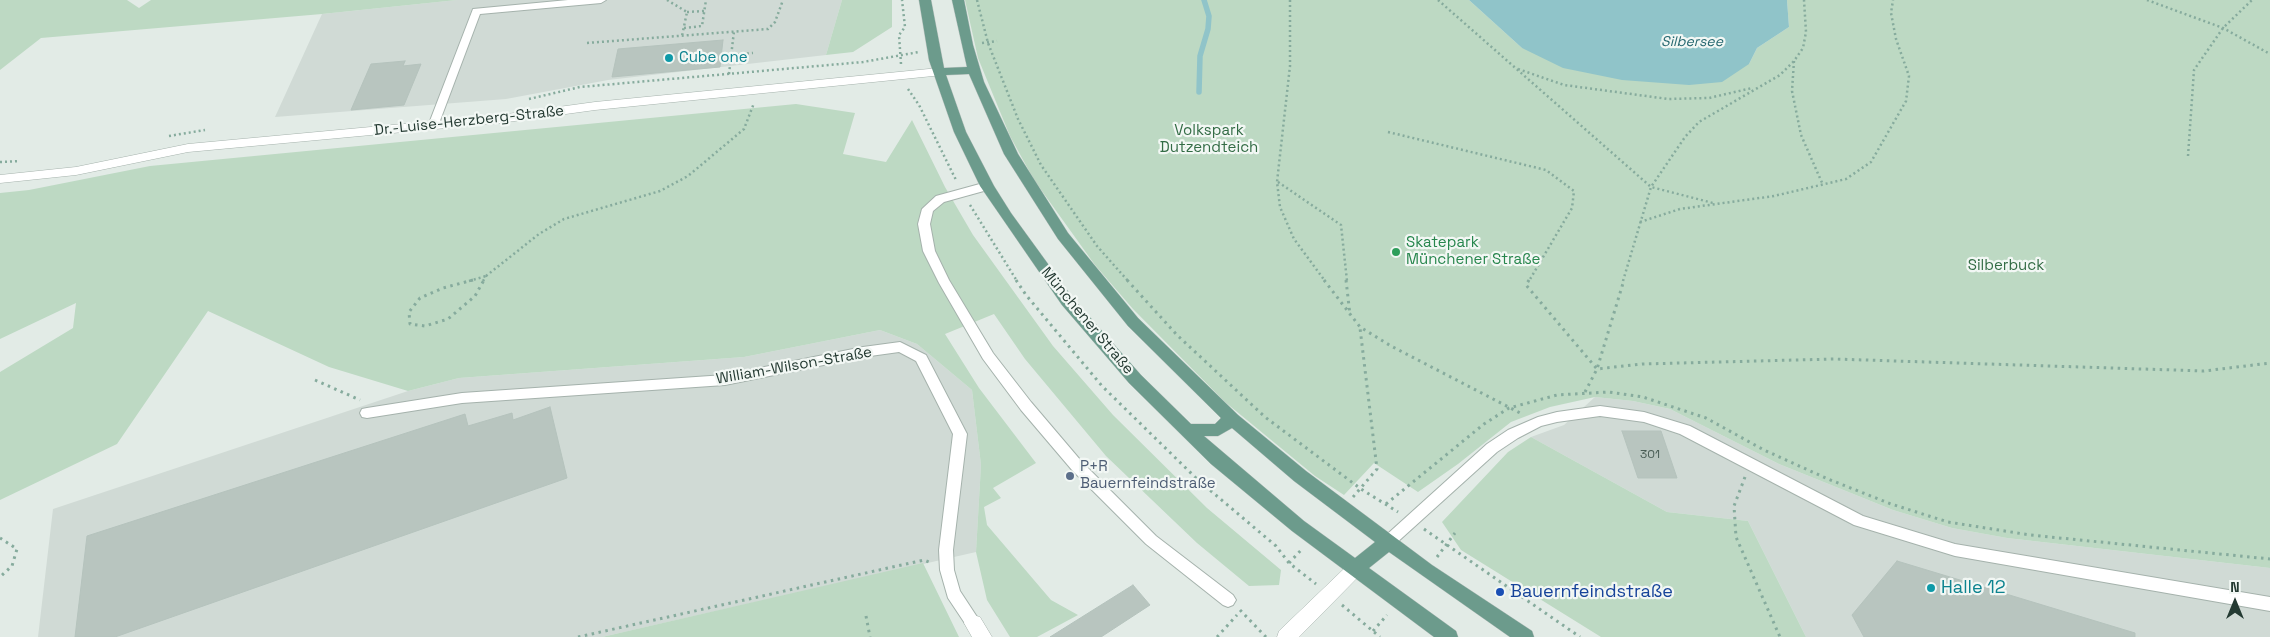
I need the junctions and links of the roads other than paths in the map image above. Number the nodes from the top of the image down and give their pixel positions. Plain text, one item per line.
1 (601, 0) edge
2 (925, 0) edge
3 (958, 0) edge
4 (974, 70) junction
5 (939, 72) junction
6 (433, 126) junction
7 (0, 179) edge
8 (987, 186) junction
9 (367, 413) dead end
10 (1232, 419) junction
11 (1186, 430) junction
12 (1388, 542) junction
13 (1354, 569) junction
14 (1228, 600) road end
15 (2270, 604) edge
16 (978, 630) edge
17 (1286, 637) edge
18 (1449, 637) edge
19 (1525, 637) edge

1 - 6 lane
2 - 5 main road, Münchener Straße
3 - 4 main road
4 - 5 main road
4 - 10 main road
5 - 6 street, Dr.-Luise-Herzberg-Straße
5 - 8 main road, Münchener Straße
6 - 7 street, Dr.-Luise-Herzberg-Straße
8 - 11 main road, Münchener Straße
8 - 14 lane
9 - 16 lane, William-Wilson-Straße
10 - 11 main road
10 - 12 main road
11 - 13 main road, Münchener Straße
12 - 13 main road
12 - 15 lane
12 - 19 main road
13 - 17 street
13 - 18 main road, Münchener Straße

